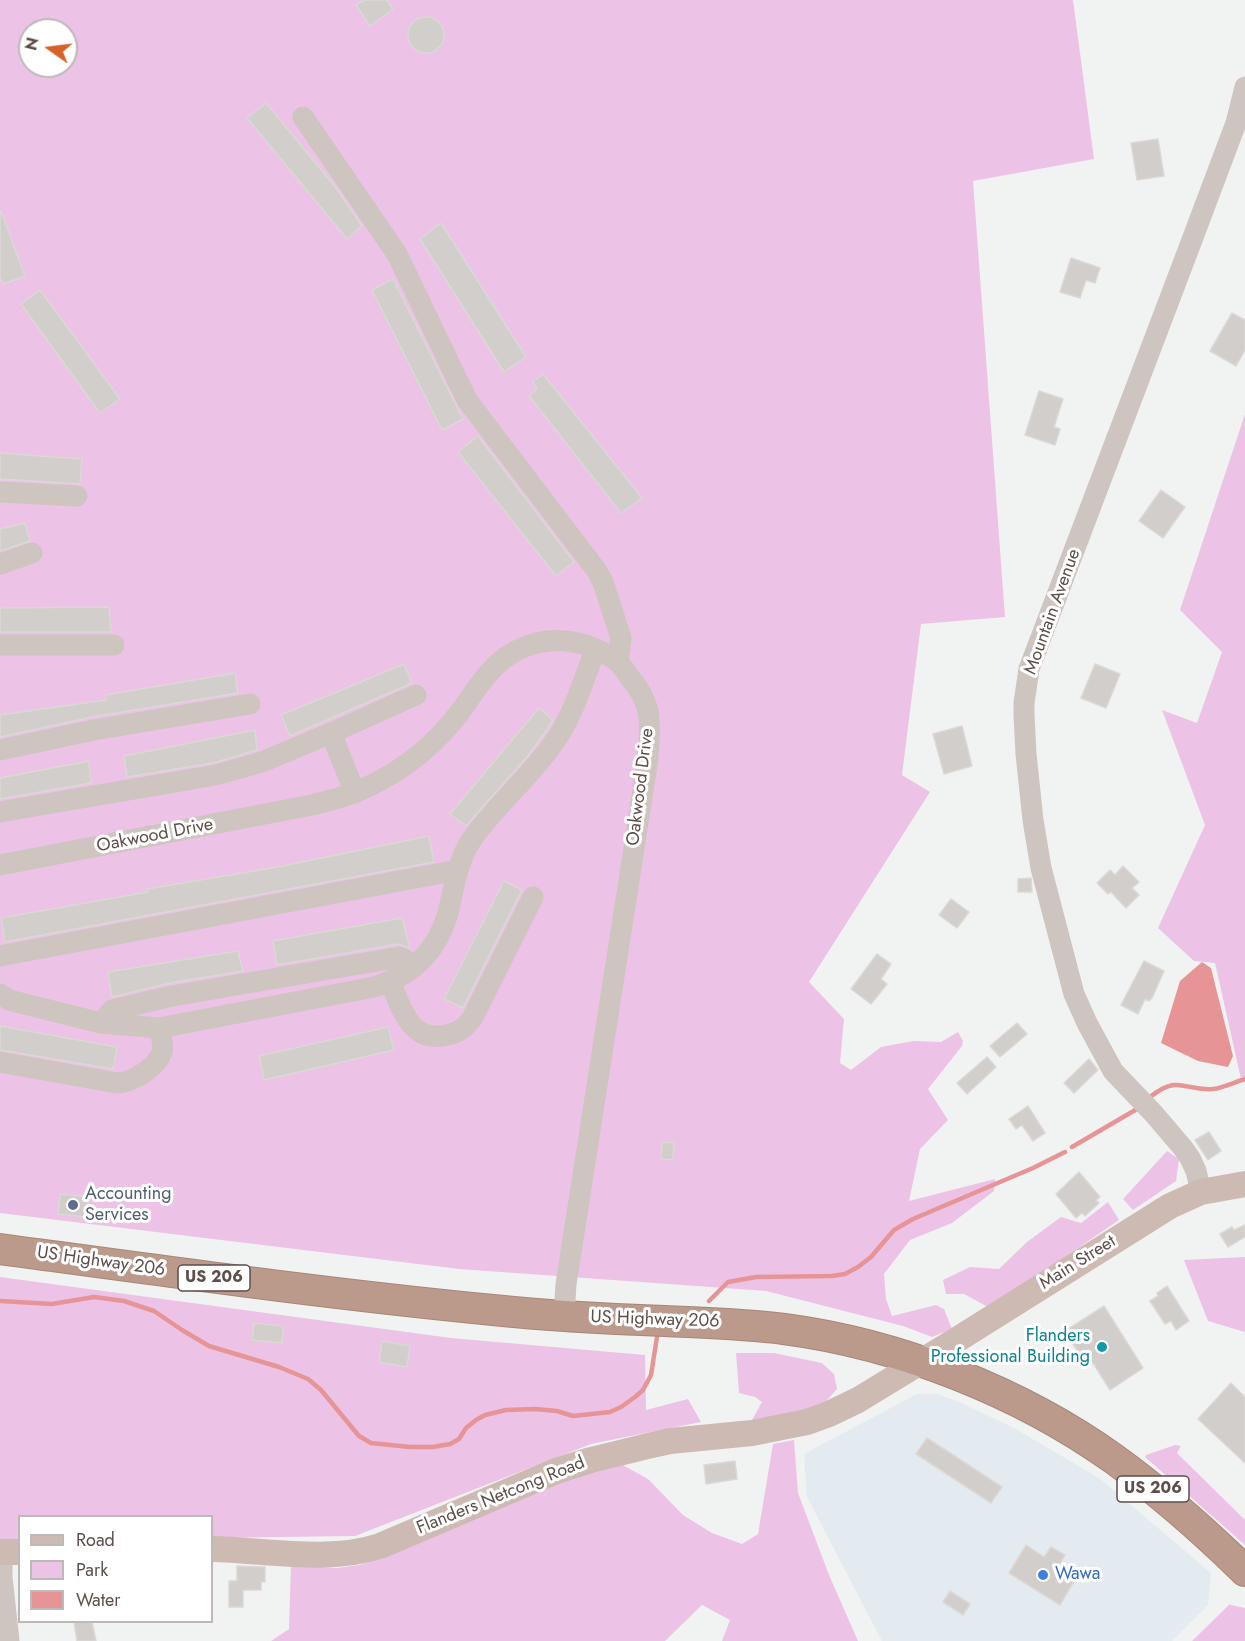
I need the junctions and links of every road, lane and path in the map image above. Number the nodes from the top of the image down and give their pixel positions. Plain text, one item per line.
1 (1245, 87) edge
2 (303, 117) dead end
3 (0, 492) edge
4 (77, 496) dead end
5 (32, 553) dead end
6 (0, 564) edge
7 (0, 645) edge
8 (114, 645) dead end
9 (596, 649) junction
10 (618, 662) junction
11 (416, 695) dead end
12 (250, 704) dead end
13 (331, 734) junction
14 (0, 750) edge
15 (354, 793) junction
16 (0, 812) edge
17 (0, 865) edge
18 (458, 870) junction
19 (533, 897) dead end
20 (0, 956) edge
21 (415, 966) junction
22 (391, 982) junction
23 (0, 994) edge
24 (101, 1023) junction
25 (159, 1028) junction
26 (0, 1062) edge
27 (1245, 1184) edge
28 (1201, 1192) junction
29 (0, 1249) edge
30 (564, 1316) junction
31 (920, 1362) junction
32 (213, 1549) edge
33 (7, 1552) edge
34 (1245, 1571) edge
35 (9, 1641) edge

1 - 28 street, Mountain Avenue
2 - 10 street
3 - 4 street
5 - 6 street
7 - 8 street
9 - 10 street, Oakwood Drive
9 - 15 street, Oakwood Drive
9 - 18 street
10 - 30 street, Oakwood Drive
11 - 13 street
12 - 14 street
13 - 15 street
13 - 16 street
15 - 17 street, Oakwood Drive
18 - 20 street
18 - 21 street
19 - 22 street
21 - 22 street
21 - 24 street
22 - 25 street
23 - 24 street
24 - 25 street
25 - 26 street
27 - 28 main road, Main Street
28 - 31 main road, Main Street
29 - 30 highway, US Highway 206 / US 206
30 - 31 highway, US Highway 206 / US 206
31 - 32 main road, Flanders Netcong Road
31 - 34 highway, US Highway 206 / US 206
33 - 35 street

